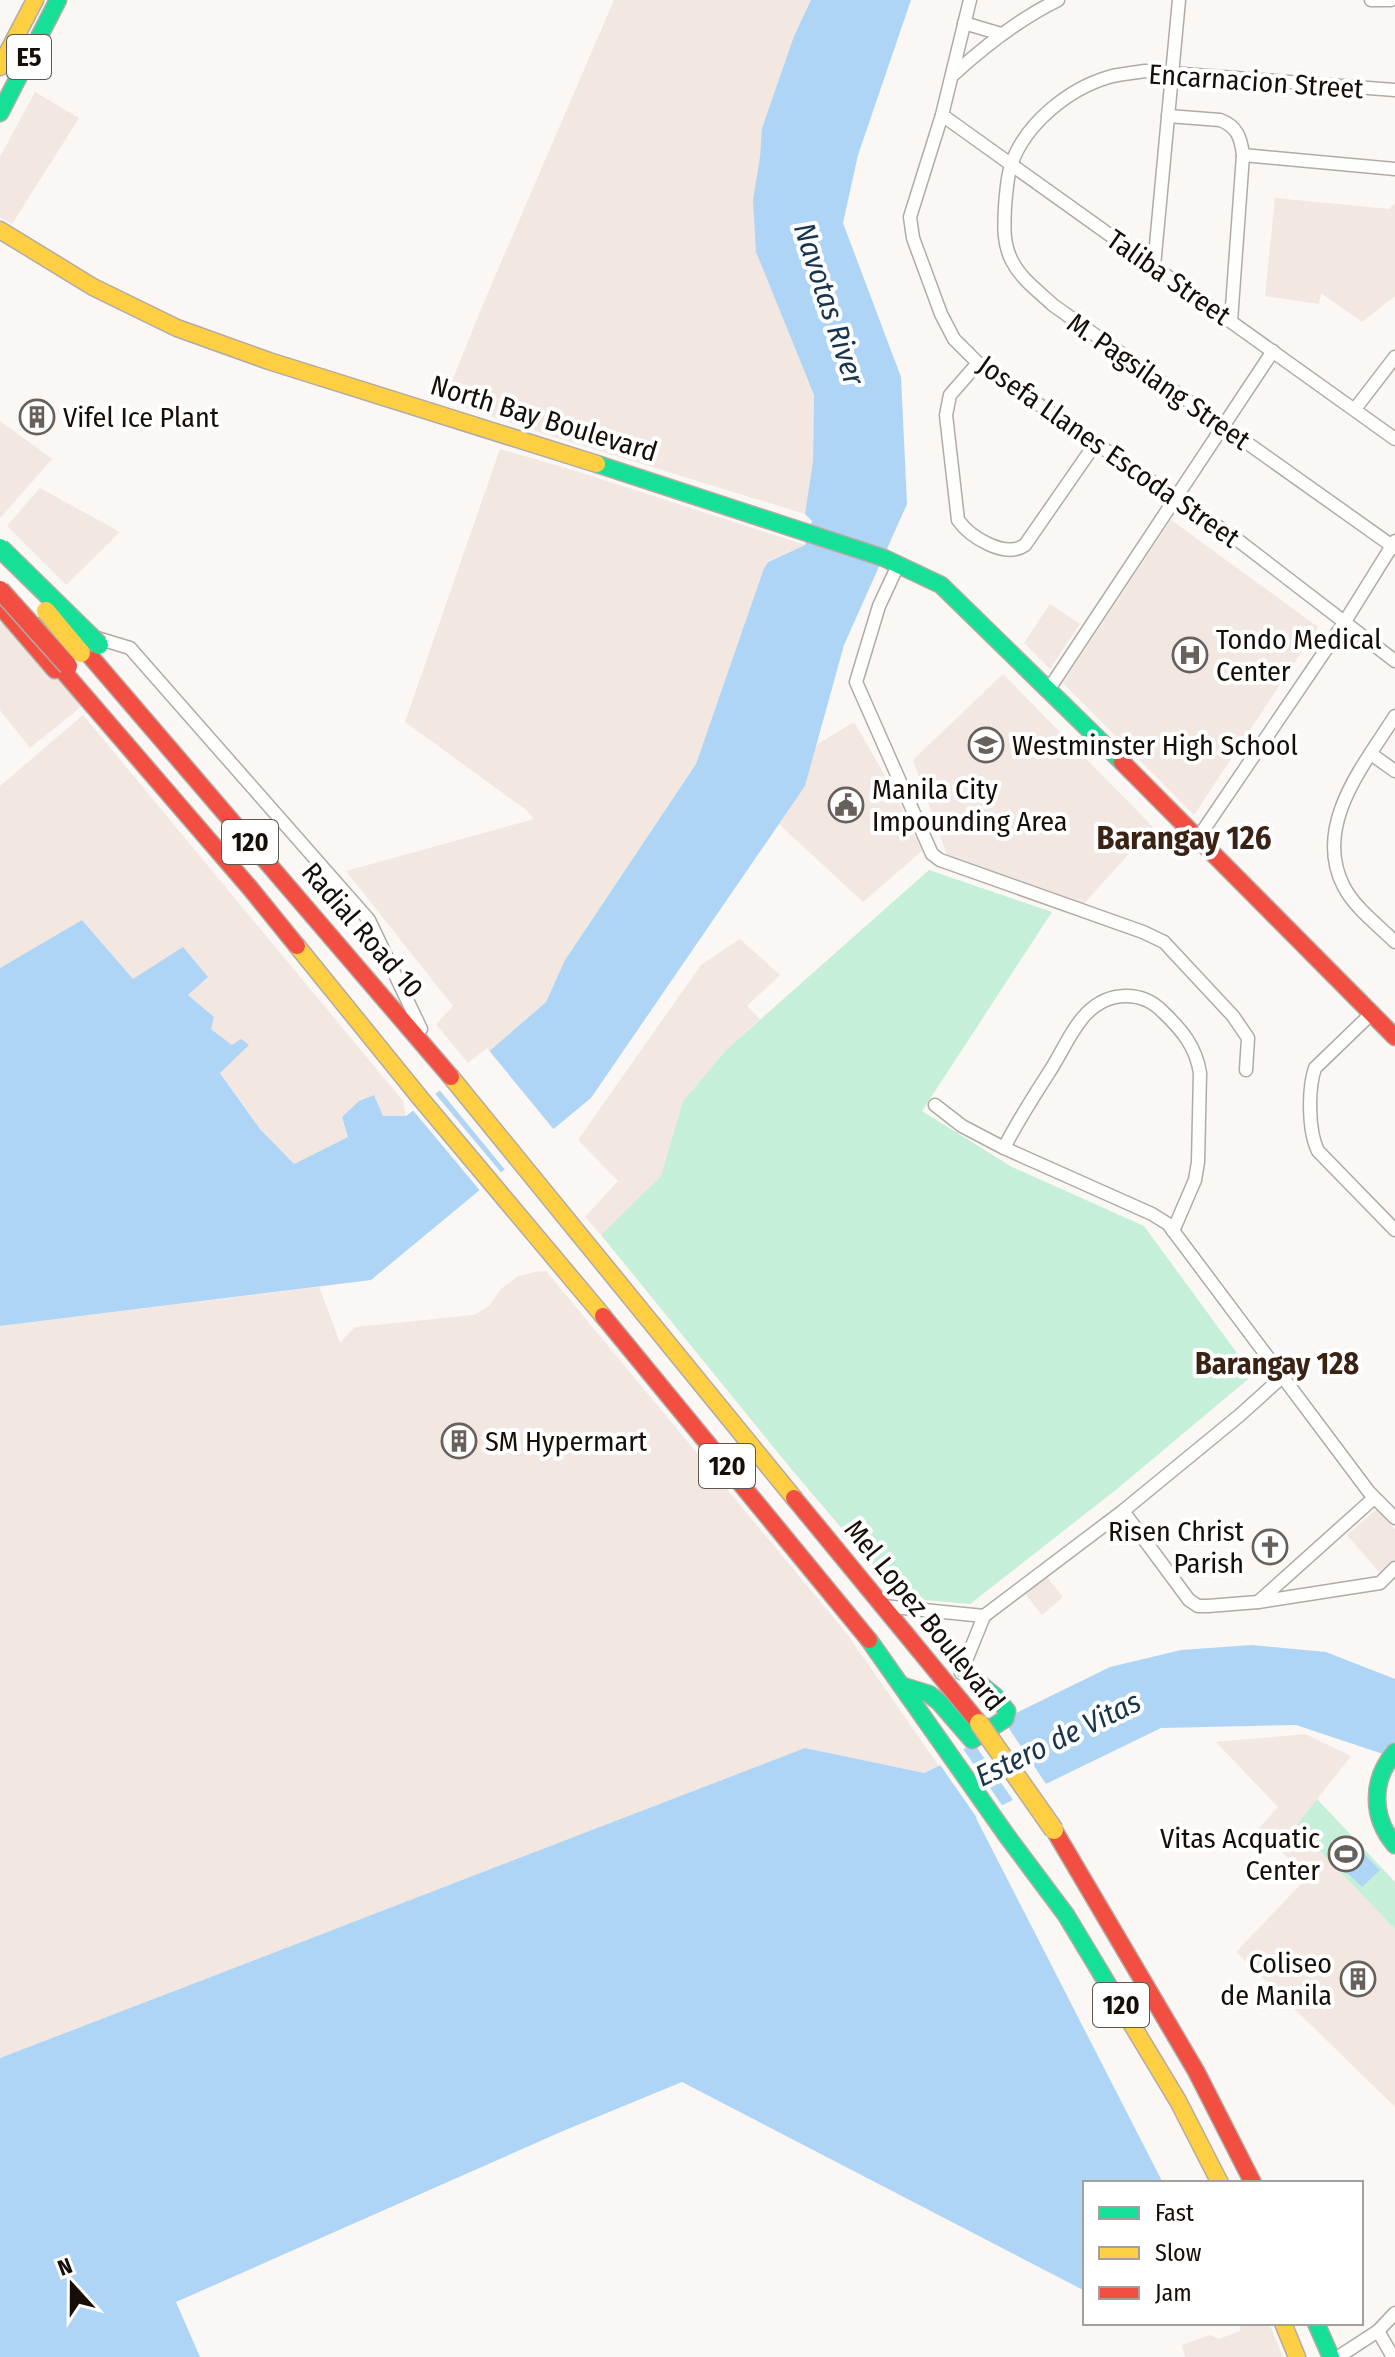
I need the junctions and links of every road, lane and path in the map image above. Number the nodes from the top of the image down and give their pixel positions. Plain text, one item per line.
1 (38, 0) edge
2 (60, 0) edge
3 (970, 0) edge
4 (1058, 0) edge
5 (1179, 0) edge
6 (1371, 0) edge
7 (1391, 0) edge
8 (964, 23) junction
9 (1001, 34) junction
10 (0, 67) edge
11 (1172, 73) junction
12 (953, 75) junction
13 (0, 81) edge
14 (1395, 90) edge
15 (0, 113) edge
16 (942, 115) junction
17 (1168, 116) junction
18 (0, 124) edge
19 (1243, 155) junction
20 (1011, 165) junction
21 (1395, 169) edge
22 (0, 230) edge
23 (1154, 266) junction
24 (1231, 321) junction
25 (1273, 351) junction
26 (1395, 357) edge
27 (978, 363) junction
28 (1355, 409) junction
29 (1223, 426) junction
30 (1395, 439) edge
31 (1095, 444) junction
32 (1175, 499) junction
33 (1394, 545) edge
34 (0, 548) edge
35 (0, 556) edge
36 (891, 561) junction
37 (0, 590) edge
38 (0, 603) edge
39 (1344, 623) junction
40 (68, 630) junction
41 (44, 648) junction
42 (1395, 661) edge
43 (1049, 689) junction
44 (1395, 716) edge
45 (1371, 754) junction
46 (1395, 771) edge
47 (1198, 838) junction
48 (275, 920) junction
49 (1395, 942) edge
50 (1372, 1013) junction
51 (1395, 1037) edge
52 (432, 1053) junction
53 (1246, 1070) dead end
54 (935, 1105) dead end
55 (1004, 1148) junction
56 (520, 1163) joint
57 (495, 1188) joint
58 (1395, 1230) edge
59 (1173, 1231) junction
60 (1281, 1378) junction
61 (1374, 1498) junction
62 (1123, 1511) junction
63 (1395, 1518) edge
64 (1395, 1568) edge
65 (1258, 1602) junction
66 (881, 1605) junction
67 (984, 1616) junction
68 (962, 1669) junction
69 (903, 1686) junction
70 (957, 1696) junction
71 (1389, 1760) edge
72 (1395, 1845) edge
73 (1219, 2181) edge
74 (1252, 2181) edge
75 (1395, 2313) edge
76 (1284, 2325) edge
77 (1317, 2325) edge
78 (1378, 2331) junction
79 (1297, 2357) edge
80 (1331, 2357) edge
81 (1338, 2357) edge
82 (1393, 2357) edge

1 - 10 main road
1 - 13 main road, E5
2 - 15 main road, E5
2 - 18 main road
3 - 8 street, Josefa Llanes Escoda Street
4 - 9 street
5 - 11 street
6 - 7 street
8 - 9 street
8 - 12 street, Josefa Llanes Escoda Street
9 - 12 street
11 - 14 street, Encarnacion Street
11 - 17 street
11 - 20 street, Encarnacion Street
12 - 16 street, Josefa Llanes Escoda Street
16 - 20 street, Taliba Street
16 - 27 street, Josefa Llanes Escoda Street
17 - 19 street
17 - 23 street
19 - 21 street
19 - 24 street
20 - 23 street, Taliba Street
20 - 29 street, M. Pagsilang Street
22 - 36 main road, North Bay Boulevard
23 - 24 street, Taliba Street
24 - 25 street, Taliba Street
25 - 28 street, Taliba Street
25 - 29 street
26 - 28 street
27 - 31 street, Josefa Llanes Escoda Street
27 - 31 street
28 - 30 street, Taliba Street
29 - 32 street
29 - 33 street, M. Pagsilang Street
31 - 32 street, Josefa Llanes Escoda Street
32 - 39 street, Josefa Llanes Escoda Street
32 - 43 street
33 - 39 street
34 - 52 main road, bridge
35 - 37 main road, bridge
35 - 40 main road, Radial Road 10 / 120
36 - 43 main road, North Bay Boulevard
36 - 53 street
38 - 41 main road, Radial Road 10 / 120
38 - 48 main road
39 - 42 street, Josefa Llanes Escoda Street
39 - 47 street
40 - 41 main road
40 - 52 main road, Radial Road 10 / 120
40 - 52 street
41 - 48 main road, Radial Road 10 / 120
43 - 47 main road, North Bay Boulevard
44 - 45 street
45 - 46 street
45 - 49 street
47 - 50 main road, North Bay Boulevard
48 - 57 main road, Radial Road 10 / 120
50 - 51 main road, North Bay Boulevard
50 - 58 street
52 - 56 main road, Radial Road 10 / 120
54 - 55 street
55 - 59 street
55 - 59 street
56 - 66 main road, Mel Lopez Boulevard / 120
57 - 69 main road, Mel Lopez Boulevard / 120
59 - 60 street
60 - 61 street
60 - 62 street
61 - 63 street
61 - 65 street
62 - 65 street
62 - 67 street
64 - 65 street
66 - 67 street
66 - 70 main road, Mel Lopez Boulevard / 120
67 - 68 street
68 - 69 main road
68 - 70 street
69 - 73 main road, Mel Lopez Boulevard / 120
70 - 74 main road, Mel Lopez Boulevard / 120, bridge
71 - 72 main road
75 - 78 street
76 - 79 main road
77 - 80 main road
78 - 81 street
78 - 82 street

